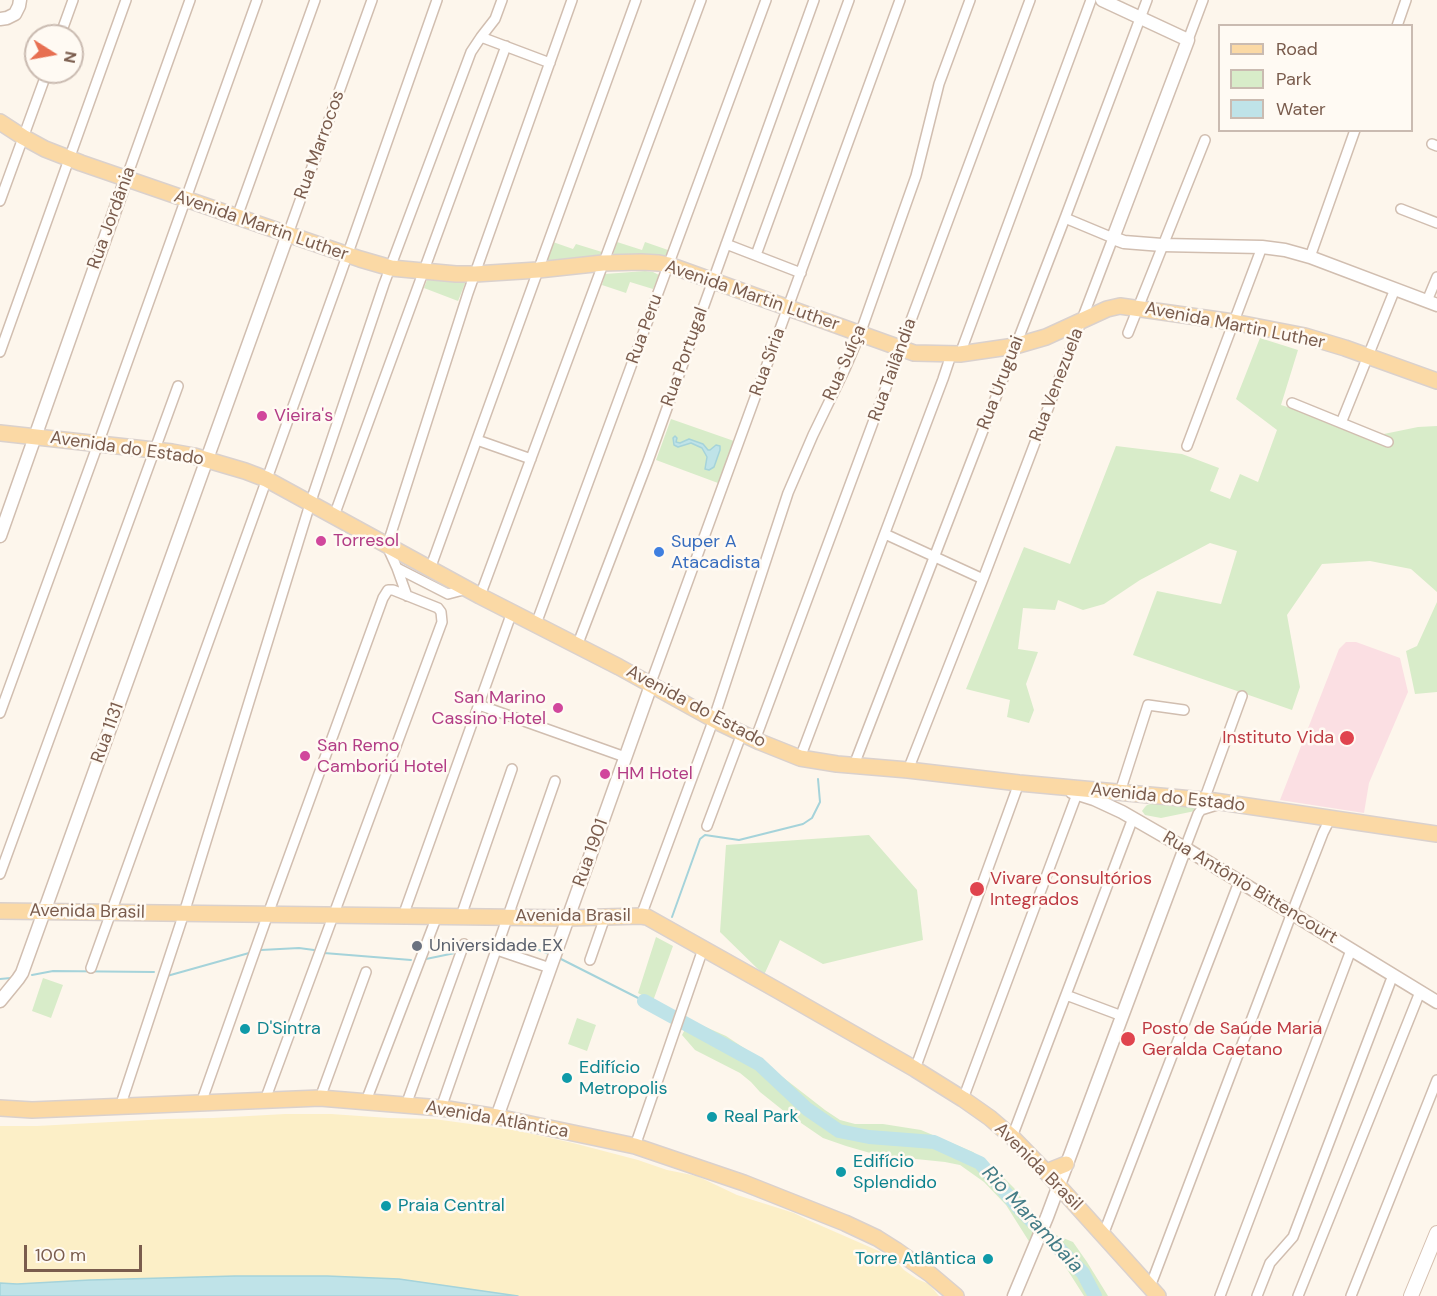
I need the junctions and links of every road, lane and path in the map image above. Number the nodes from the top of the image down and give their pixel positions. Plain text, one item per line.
1 (20, 0) edge
2 (73, 0) edge
3 (126, 0) edge
4 (190, 0) edge
5 (257, 0) edge
6 (315, 0) edge
7 (372, 0) edge
8 (437, 0) edge
9 (502, 0) edge
10 (572, 0) edge
11 (636, 0) edge
12 (701, 0) edge
13 (766, 0) edge
14 (814, 0) edge
15 (849, 0) edge
16 (900, 0) edge
17 (970, 0) edge
18 (1030, 0) edge
19 (1091, 0) edge
20 (1102, 0) edge
21 (1147, 0) edge
22 (1203, 0) edge
23 (1406, 0) edge
24 (1140, 18) junction
25 (2, 20) edge
26 (64, 24) edge
27 (1398, 24) edge
28 (481, 37) junction
29 (1188, 40) junction
30 (506, 46) junction
31 (550, 63) junction
32 (43, 84) edge
33 (0, 122) edge
34 (1354, 132) edge
35 (23, 137) junction
36 (1205, 140) dead end
37 (69, 159) junction
38 (126, 179) junction
39 (186, 200) junction
40 (0, 201) edge
41 (1401, 209) dead end
42 (237, 217) junction
43 (1065, 218) junction
44 (1437, 223) edge
45 (288, 234) junction
46 (1113, 238) junction
47 (726, 244) junction
48 (1162, 246) junction
49 (1262, 247) junction
50 (348, 255) junction
51 (756, 255) junction
52 (1310, 257) junction
53 (603, 263) junction
54 (669, 266) junction
55 (391, 268) junction
56 (538, 270) junction
57 (424, 272) junction
58 (801, 273) junction
59 (475, 274) junction
60 (1437, 277) edge
61 (712, 281) junction
62 (1395, 289) junction
63 (1432, 303) edge
64 (788, 308) junction
65 (1138, 308) junction
66 (1080, 322) junction
67 (1233, 322) junction
68 (1128, 333) dead end
69 (860, 334) junction
70 (1015, 346) junction
71 (900, 349) junction
72 (0, 352) edge
73 (956, 355) junction
74 (1368, 357) junction
75 (1437, 381) edge
76 (178, 386) dead end
77 (1292, 403) dead end
78 (1341, 423) junction
79 (0, 433) edge
80 (35, 437) junction
81 (477, 440) junction
82 (1388, 442) dead end
83 (98, 444) junction
84 (1187, 446) dead end
85 (156, 450) junction
86 (207, 459) junction
87 (531, 459) junction
88 (266, 479) junction
89 (310, 504) junction
90 (334, 516) junction
91 (885, 534) junction
92 (0, 536) edge
93 (387, 546) junction
94 (934, 556) junction
95 (397, 568) junction
96 (430, 569) junction
97 (983, 579) junction
98 (474, 593) junction
99 (448, 594) junction
100 (407, 596) junction
101 (424, 603) junction
102 (512, 612) junction
103 (536, 624) junction
104 (577, 645) junction
105 (650, 688) junction
106 (1242, 696) dead end
107 (479, 705) junction
108 (1184, 710) dead end
109 (0, 713) edge
110 (713, 721) junction
111 (748, 737) junction
112 (625, 757) junction
113 (800, 758) junction
114 (854, 765) junction
115 (512, 770) dead end
116 (908, 770) junction
117 (555, 781) dead end
118 (1019, 783) junction
119 (1056, 786) junction
120 (1120, 792) junction
121 (1077, 794) junction
122 (1204, 800) junction
123 (1225, 803) junction
124 (1133, 818) junction
125 (1330, 819) junction
126 (707, 825) dead end
127 (1437, 834) edge
128 (1185, 848) junction
129 (0, 874) edge
130 (1239, 882) junction
131 (0, 911) edge
132 (43, 911) junction
133 (110, 912) junction
134 (183, 913) junction
135 (268, 914) junction
136 (1291, 914) junction
137 (333, 915) junction
138 (403, 915) junction
139 (437, 916) junction
140 (461, 916) junction
141 (641, 916) junction
142 (508, 917) junction
143 (605, 917) junction
144 (568, 918) junction
145 (464, 944) dead end
146 (703, 949) junction
147 (496, 950) junction
148 (1351, 950) junction
149 (590, 960) dead end
150 (91, 968) dead end
151 (550, 968) junction
152 (366, 972) dead end
153 (1393, 975) junction
154 (1420, 992) junction
155 (1066, 995) junction
156 (0, 1002) edge
157 (1437, 1002) edge
158 (1122, 1016) junction
159 (915, 1069) junction
160 (1437, 1080) edge
161 (320, 1098) junction
162 (963, 1099) junction
163 (265, 1100) junction
164 (366, 1101) junction
165 (201, 1103) junction
166 (406, 1105) junction
167 (120, 1107) junction
168 (0, 1108) edge
169 (441, 1108) junction
170 (497, 1117) junction
171 (1012, 1137) junction
172 (635, 1146) junction
173 (1066, 1164) junction
174 (1047, 1172) junction
175 (1058, 1185) junction
176 (1437, 1233) edge
177 (1103, 1235) junction
178 (1432, 1259) edge
179 (1154, 1291) edge
180 (956, 1296) edge
181 (1014, 1296) edge
182 (1220, 1296) edge
183 (1257, 1296) edge
184 (1298, 1296) edge
185 (1351, 1296) edge
186 (1411, 1296) edge

1 - 25 street
2 - 26 street
3 - 37 street
4 - 38 street, Rua Jordânia
5 - 39 street
6 - 42 street
7 - 45 street, Rua Marrocos
8 - 50 street
9 - 28 street
10 - 31 street
11 - 56 street
12 - 53 street
13 - 54 street, Rua Peru
14 - 47 street, Rua Portugal
15 - 51 street
16 - 58 street, Rua Síria
17 - 69 street, Rua Suíça
18 - 71 street, Rua Tailândia
19 - 73 street
20 - 24 street
21 - 24 street, Rua Uruguai
22 - 29 street, Rua Venezuela
23 - 27 street
24 - 29 street
24 - 43 street, Rua Uruguai
28 - 30 street
28 - 55 street
29 - 46 street, Rua Venezuela
30 - 31 street
30 - 57 street
31 - 59 street
32 - 35 street
33 - 35 main road, Avenida Martin Luther
34 - 52 street
35 - 37 main road, Avenida Martin Luther
35 - 40 street
36 - 48 street
37 - 38 main road, Avenida Martin Luther
37 - 72 street
38 - 39 main road, Avenida Martin Luther
38 - 80 street, Rua Jordânia
39 - 42 main road, Avenida Martin Luther
39 - 83 street
41 - 44 street
42 - 45 main road, Avenida Martin Luther
43 - 46 street
43 - 70 street, Rua Uruguai
45 - 50 main road, Avenida Martin Luther
45 - 86 street, Rua Marrocos
46 - 48 street
46 - 66 street, Rua Venezuela
47 - 51 street
47 - 61 street, Rua Portugal
48 - 49 street
48 - 65 street
49 - 52 street
49 - 67 street
50 - 55 main road, Avenida Martin Luther
50 - 88 street
51 - 58 street
52 - 62 street
53 - 54 main road, Avenida Martin Luther
53 - 56 main road, Avenida Martin Luther
53 - 87 street
54 - 61 main road, Avenida Martin Luther
54 - 103 street, Rua Peru
55 - 57 main road, Avenida Martin Luther
55 - 89 street
56 - 59 main road, Avenida Martin Luther
56 - 81 street
57 - 59 main road, Avenida Martin Luther
57 - 90 street
58 - 64 street, Rua Síria
59 - 93 street
60 - 63 street
61 - 64 main road, Avenida Martin Luther
61 - 104 street, Rua Portugal
62 - 63 street
62 - 74 street
64 - 69 main road, Avenida Martin Luther
64 - 105 street, Rua Síria
65 - 66 main road, Avenida Martin Luther
65 - 67 main road, Avenida Martin Luther
65 - 68 street
66 - 70 main road, Avenida Martin Luther
66 - 97 street, Rua Venezuela
67 - 74 main road, Avenida Martin Luther
67 - 84 street
69 - 71 main road, Avenida Martin Luther
69 - 110 street, Rua Suíça
70 - 73 main road, Avenida Martin Luther
70 - 94 street, Rua Uruguai
71 - 73 main road, Avenida Martin Luther
71 - 111 street, Rua Tailândia
73 - 91 street
74 - 75 main road, Avenida Martin Luther
74 - 78 street
76 - 85 street
77 - 78 street
78 - 82 street
79 - 80 main road, Avenida do Estado
80 - 83 main road, Avenida do Estado
80 - 92 street, Rua Jordânia
81 - 87 street
81 - 96 street
83 - 85 main road, Avenida do Estado
83 - 109 street
85 - 86 main road, Avenida do Estado
85 - 129 street
86 - 88 main road, Avenida do Estado
86 - 132 street, Rua 1131
87 - 98 street
88 - 89 main road, Avenida do Estado
88 - 133 street
89 - 90 main road, Avenida do Estado
89 - 134 street
90 - 93 main road, Avenida do Estado
91 - 94 street
91 - 113 street
93 - 95 street
93 - 96 main road, Avenida do Estado
94 - 97 street
94 - 114 street, Rua Uruguai
95 - 99 street
95 - 100 street
96 - 98 main road, Avenida do Estado
97 - 116 street, Rua Venezuela
98 - 99 street
98 - 102 main road, Avenida do Estado
99 - 101 street
100 - 101 street
100 - 135 street
101 - 137 street
102 - 103 main road, Avenida do Estado
102 - 107 street
103 - 104 main road, Avenida do Estado
104 - 105 main road, Avenida do Estado
105 - 110 main road, Avenida do Estado
105 - 112 street, Rua 1901
106 - 122 street
107 - 112 street
107 - 138 street
108 - 120 street
110 - 111 main road, Avenida do Estado
110 - 141 street, Rua Suíça
111 - 113 main road, Avenida do Estado
111 - 126 street, Rua Tailândia
112 - 144 street, Rua 1901
113 - 114 main road, Avenida do Estado
114 - 116 main road, Avenida do Estado
115 - 140 street
116 - 118 main road, Avenida do Estado
117 - 142 street
118 - 119 main road, Avenida do Estado
118 - 159 street
119 - 120 main road, Avenida do Estado
119 - 121 street, Rua Antônio Bittencourt
120 - 122 main road, Avenida do Estado
121 - 124 street, Rua Antônio Bittencourt
121 - 162 street
122 - 123 main road, Avenida do Estado
123 - 125 main road, Avenida do Estado
123 - 128 street
124 - 128 street, Rua Antônio Bittencourt
124 - 155 street
125 - 127 main road, Avenida do Estado
125 - 136 street
128 - 130 street, Rua Antônio Bittencourt
128 - 158 street
130 - 136 street, Rua Antônio Bittencourt
130 - 177 street
131 - 132 main road, Avenida Brasil
132 - 133 main road, Avenida Brasil
132 - 156 street, Rua 1131
133 - 134 main road, Avenida Brasil
133 - 150 street
134 - 135 main road, Avenida Brasil
134 - 167 street
135 - 137 main road, Avenida Brasil
135 - 165 street
136 - 148 street, Rua Antônio Bittencourt
136 - 179 street
137 - 138 main road, Avenida Brasil
137 - 163 street
138 - 139 main road, Avenida Brasil
139 - 140 main road, Avenida Brasil
139 - 164 street
140 - 142 main road, Avenida Brasil
141 - 143 main road, Avenida Brasil
141 - 146 main road, Avenida Brasil
142 - 144 main road, Avenida Brasil
142 - 147 street
143 - 144 main road, Avenida Brasil
143 - 149 street
144 - 151 street, Rua 1901
145 - 166 street
146 - 159 main road, Avenida Brasil
146 - 172 street
147 - 151 street
147 - 169 street
148 - 153 street, Rua Antônio Bittencourt
148 - 182 street
151 - 170 street, Rua 1901
152 - 161 street
153 - 154 street, Rua Antônio Bittencourt
153 - 183 street
154 - 157 street, Rua Antônio Bittencourt
154 - 184 street
155 - 158 street
155 - 171 street
158 - 173 street
159 - 162 main road, Avenida Brasil
160 - 185 street
161 - 163 main road, Avenida Atlântica
161 - 164 main road, Avenida Atlântica
162 - 171 main road, Avenida Brasil
163 - 165 main road, Avenida Atlântica
164 - 166 main road, Avenida Atlântica
165 - 167 main road, Avenida Atlântica
166 - 169 main road, Avenida Atlântica
167 - 168 main road, Avenida Atlântica
169 - 170 main road, Avenida Atlântica
170 - 172 main road, Avenida Atlântica
171 - 174 main road, Avenida Brasil
172 - 180 main road, Avenida Atlântica
173 - 174 main road
173 - 175 street
174 - 175 main road, Avenida Brasil
175 - 177 main road, Avenida Brasil
175 - 181 street
176 - 178 main road
177 - 179 main road, Avenida Brasil
178 - 186 main road

